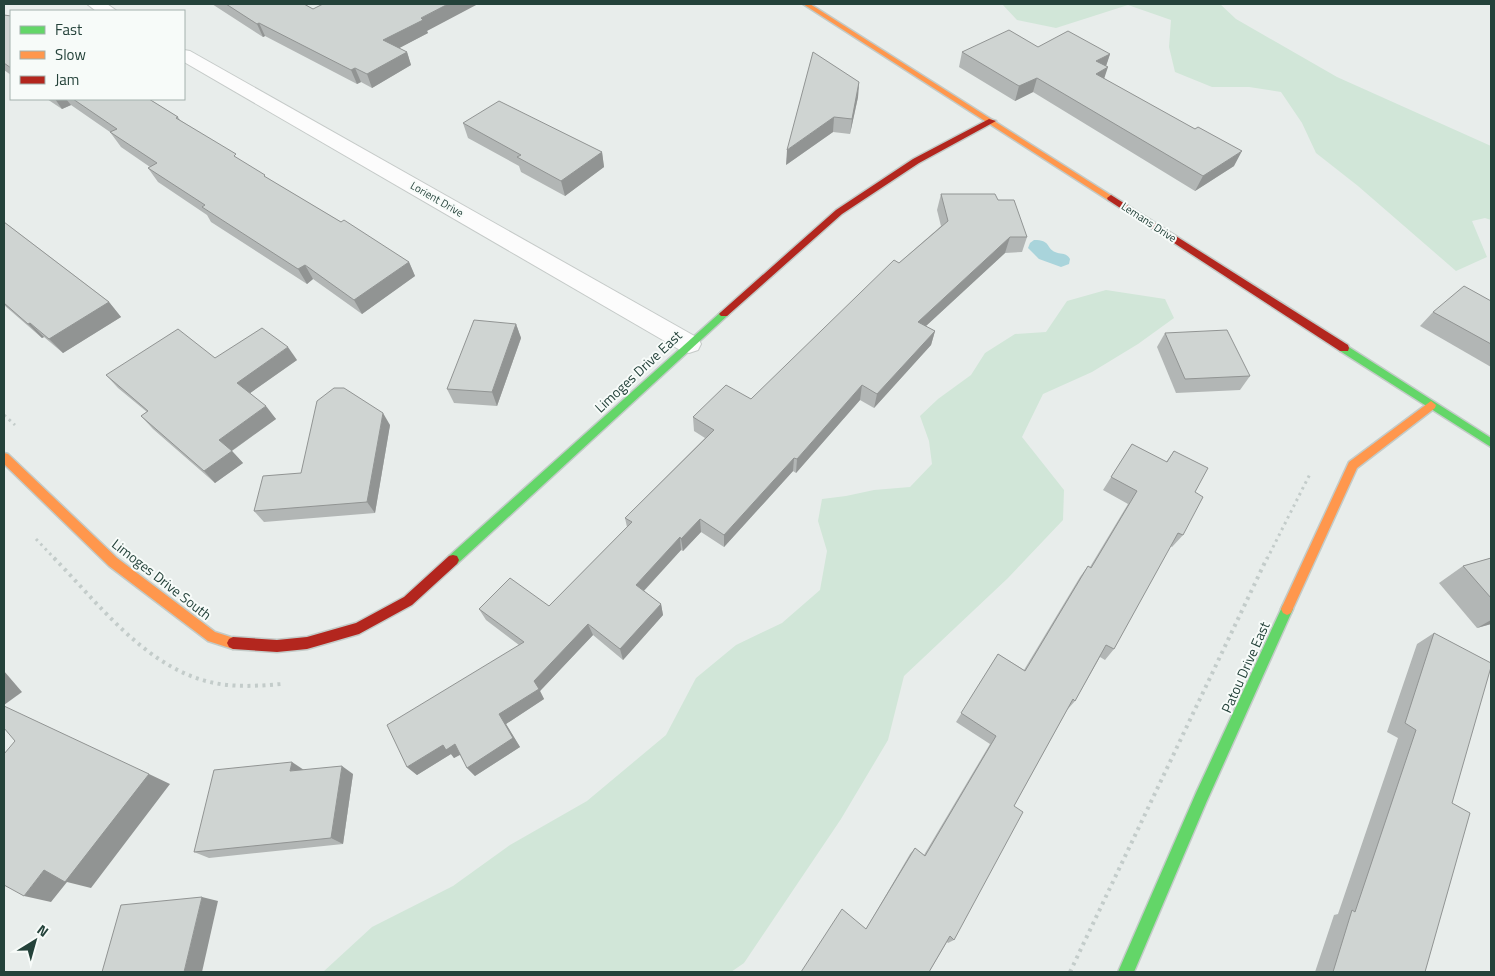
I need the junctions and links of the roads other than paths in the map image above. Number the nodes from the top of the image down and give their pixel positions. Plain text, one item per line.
1 (95, 4) edge
2 (806, 4) edge
3 (106, 10) edge
4 (185, 56) edge
5 (992, 121) junction
6 (690, 344) junction
7 (1431, 405) junction
8 (1491, 443) edge
9 (4, 457) edge
10 (307, 642) joint
11 (1126, 972) edge

1 - 3 street
2 - 5 street, Lemans Drive
4 - 6 street, Lorient Drive
5 - 6 street, Limoges Drive East
5 - 7 street, Lemans Drive
6 - 10 street, Limoges Drive East
7 - 8 street, Lemans Drive
7 - 11 street, Patou Drive East
9 - 10 street, Limoges Drive South

